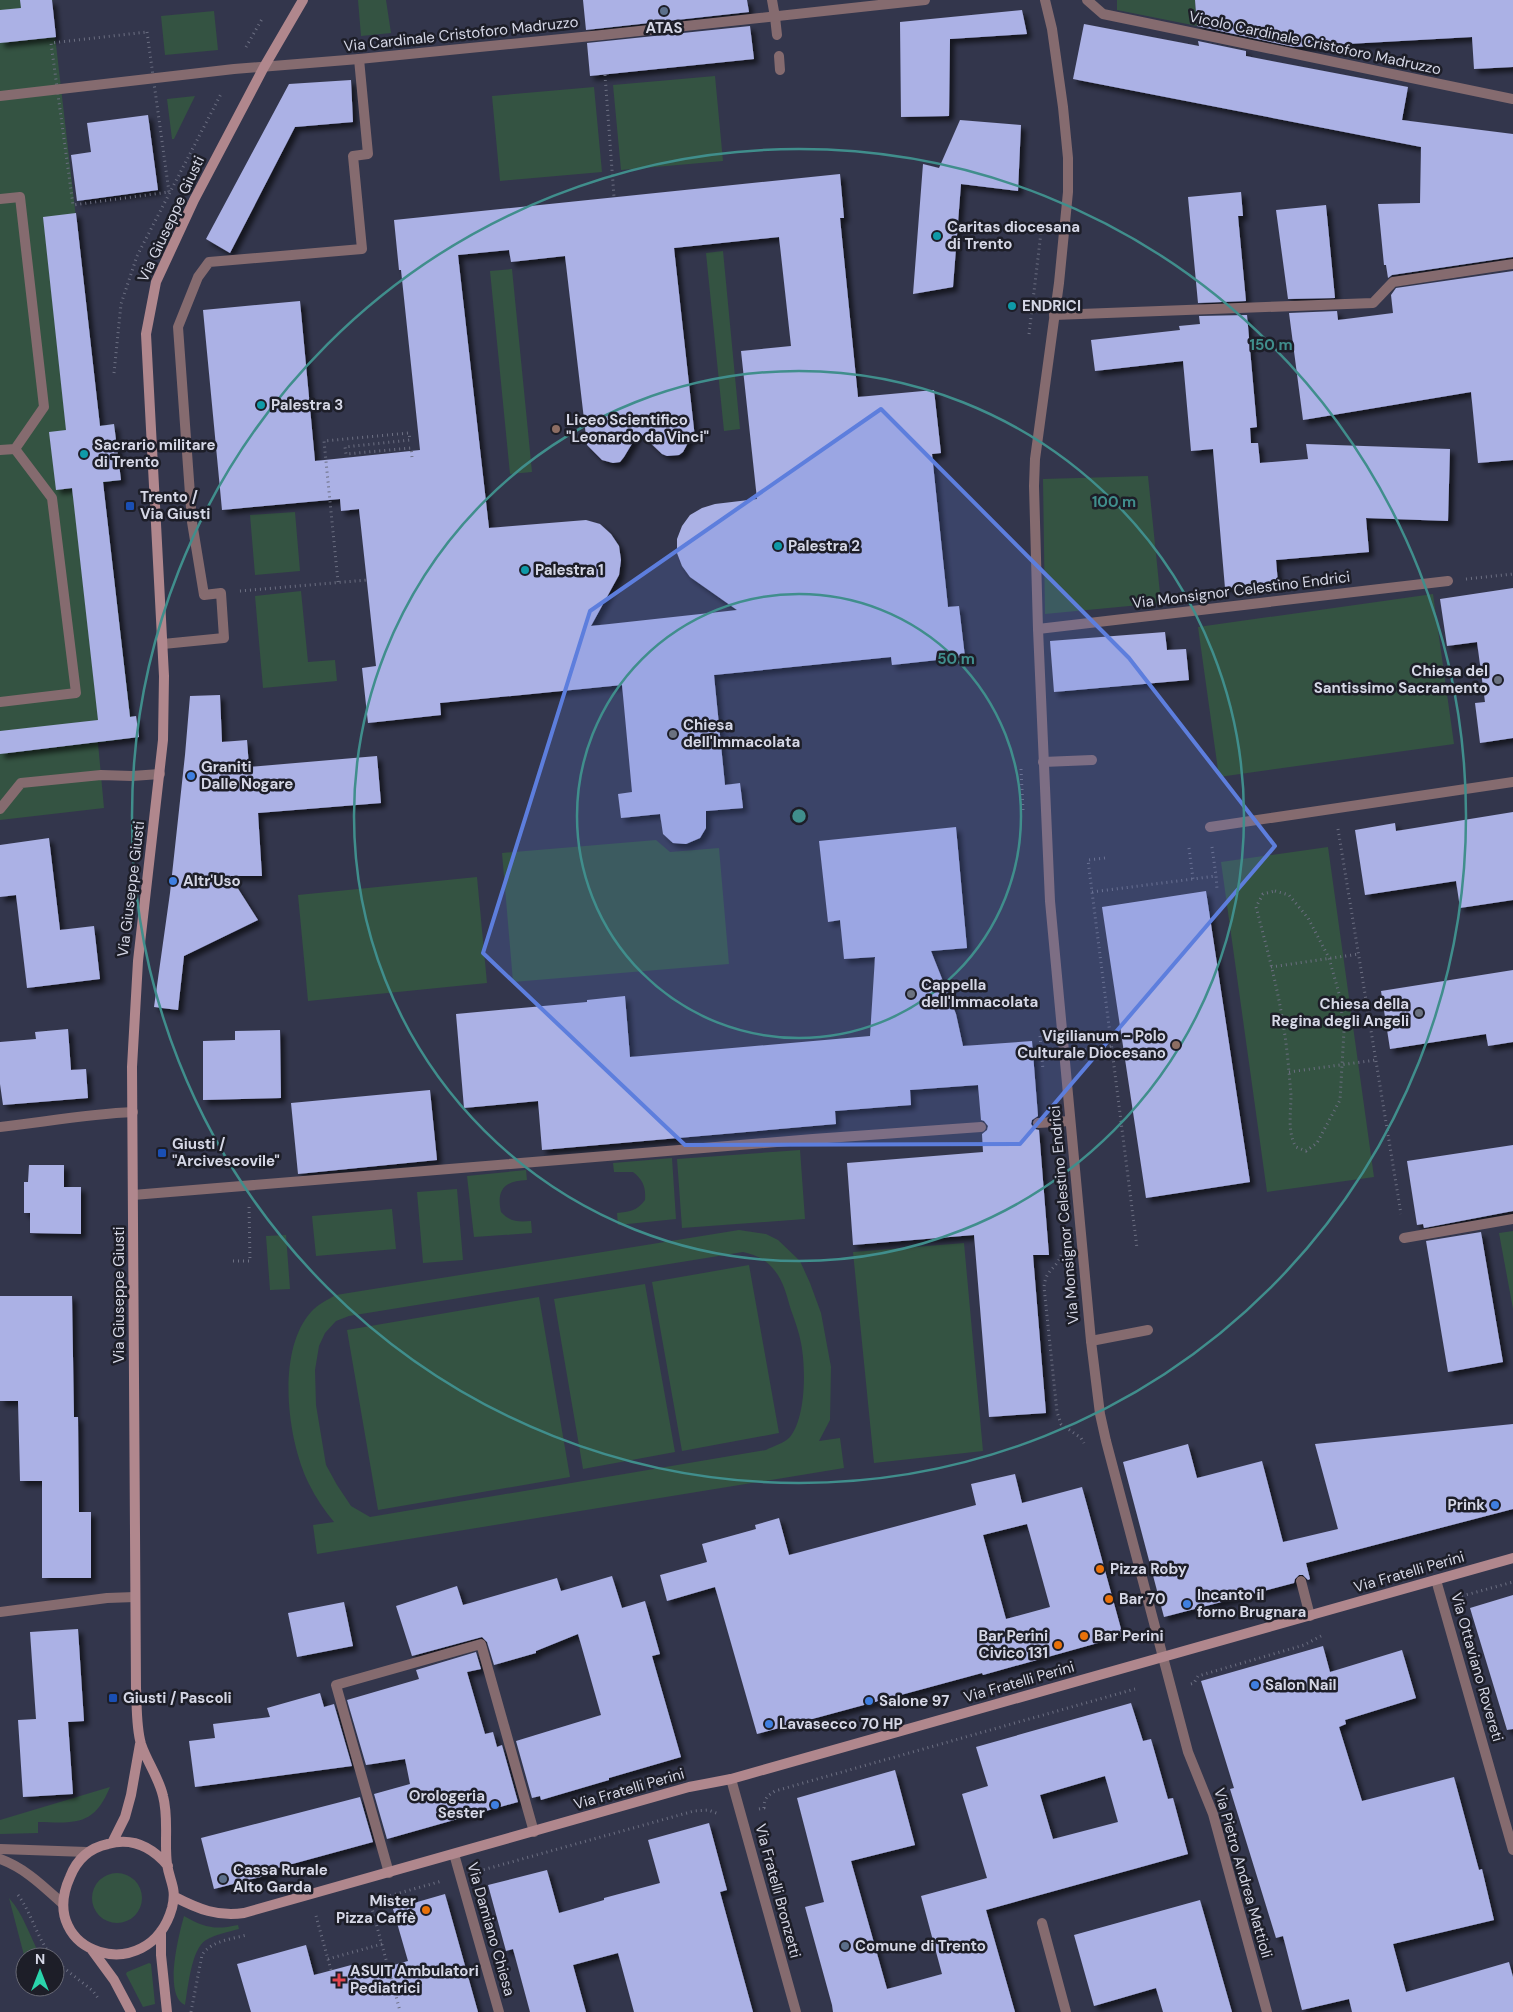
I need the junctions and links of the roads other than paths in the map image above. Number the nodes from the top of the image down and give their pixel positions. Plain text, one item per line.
1 (303, 0) edge
2 (772, 0) edge
3 (925, 0) edge
4 (1045, 0) edge
5 (1087, 0) edge
6 (775, 17) junction
7 (777, 35) dead end
8 (779, 56) dead end
9 (359, 60) junction
10 (264, 67) junction
11 (780, 70) dead end
12 (0, 96) edge
13 (1513, 99) edge
14 (0, 199) edge
15 (1513, 264) edge
16 (1054, 315) junction
17 (15, 449) junction
18 (0, 450) edge
19 (1448, 581) road end
20 (1038, 629) junction
21 (163, 644) junction
22 (0, 702) edge
23 (1092, 760) dead end
24 (1043, 762) junction
25 (160, 774) junction
26 (1513, 782) edge
27 (0, 809) edge
28 (1210, 827) dead end
29 (133, 1112) junction
30 (1070, 1121) junction
31 (1038, 1123) dead end
32 (981, 1127) dead end
33 (0, 1128) edge
34 (133, 1195) junction
35 (1513, 1219) edge
36 (1404, 1238) dead end
37 (1148, 1330) dead end
38 (1091, 1340) junction
39 (1513, 1558) edge
40 (1436, 1580) junction
41 (1301, 1581) dead end
42 (136, 1597) junction
43 (0, 1612) edge
44 (1310, 1616) junction
45 (1163, 1657) junction
46 (141, 1743) junction
47 (731, 1779) junction
48 (534, 1832) junction
49 (112, 1842) junction
50 (0, 1849) edge
51 (1513, 1850) edge
52 (87, 1852) junction
53 (454, 1854) junction
54 (0, 1859) edge
55 (168, 1866) junction
56 (389, 1873) junction
57 (175, 1897) junction
58 (63, 1904) junction
59 (1042, 1923) dead end
60 (161, 1931) junction
61 (92, 1950) junction
62 (131, 2012) edge
63 (167, 2012) edge
64 (499, 2012) edge
65 (796, 2012) edge
66 (1066, 2012) edge
67 (1267, 2012) edge

1 - 10 street, Via Giuseppe Giusti
2 - 6 street
3 - 6 street, Via Cardinale Cristoforo Madruzzo
4 - 16 street, Via Monsignor Celestino Endrici
5 - 13 street, Vicolo Cardinale Cristoforo Madruzzo
6 - 7 street
6 - 9 street, Via Cardinale Cristoforo Madruzzo
8 - 11 street
9 - 10 street, Via Cardinale Cristoforo Madruzzo
9 - 21 street
10 - 12 street, Via Cardinale Cristoforo Madruzzo
10 - 21 street, Via Giuseppe Giusti
14 - 17 street
15 - 16 street
16 - 20 street, Via Monsignor Celestino Endrici
17 - 18 street
17 - 22 street
19 - 20 street, Via Monsignor Celestino Endrici
20 - 24 street, Via Monsignor Celestino Endrici
21 - 25 street, Via Giuseppe Giusti
23 - 24 street
24 - 30 street, Via Monsignor Celestino Endrici
25 - 27 street
25 - 29 street, Via Giuseppe Giusti
26 - 28 street
29 - 33 street
29 - 34 street, Via Giuseppe Giusti
30 - 31 street
30 - 38 street, Via Monsignor Celestino Endrici
32 - 34 street
34 - 42 street, Via Giuseppe Giusti
35 - 36 street
37 - 38 street
38 - 45 street, Via Monsignor Celestino Endrici
39 - 40 street, Via Fratelli Perini
40 - 44 street, Via Fratelli Perini
40 - 51 street, Via Ottaviano Rovereti
41 - 44 street
42 - 43 street
42 - 46 street, Via Giuseppe Giusti
44 - 45 street, Via Fratelli Perini
45 - 47 street, Via Fratelli Perini
45 - 67 street, Via Pietro Andrea Mattioli
46 - 49 street, Via Giuseppe Giusti
46 - 55 street, Via Giuseppe Giusti
47 - 48 street, Via Fratelli Perini
47 - 65 street, Via Fratelli Bronzetti
48 - 53 street, Via Fratelli Perini
48 - 56 street
49 - 52 street
49 - 55 street
50 - 52 street
52 - 58 street
53 - 56 street, Via Fratelli Perini
53 - 64 street, Via Damiano Chiesa
54 - 58 street
55 - 57 street, Via Giuseppe Giusti
56 - 57 street, Via Fratelli Perini
57 - 60 street
58 - 61 street
59 - 66 street
60 - 61 street
60 - 63 street
61 - 62 street

